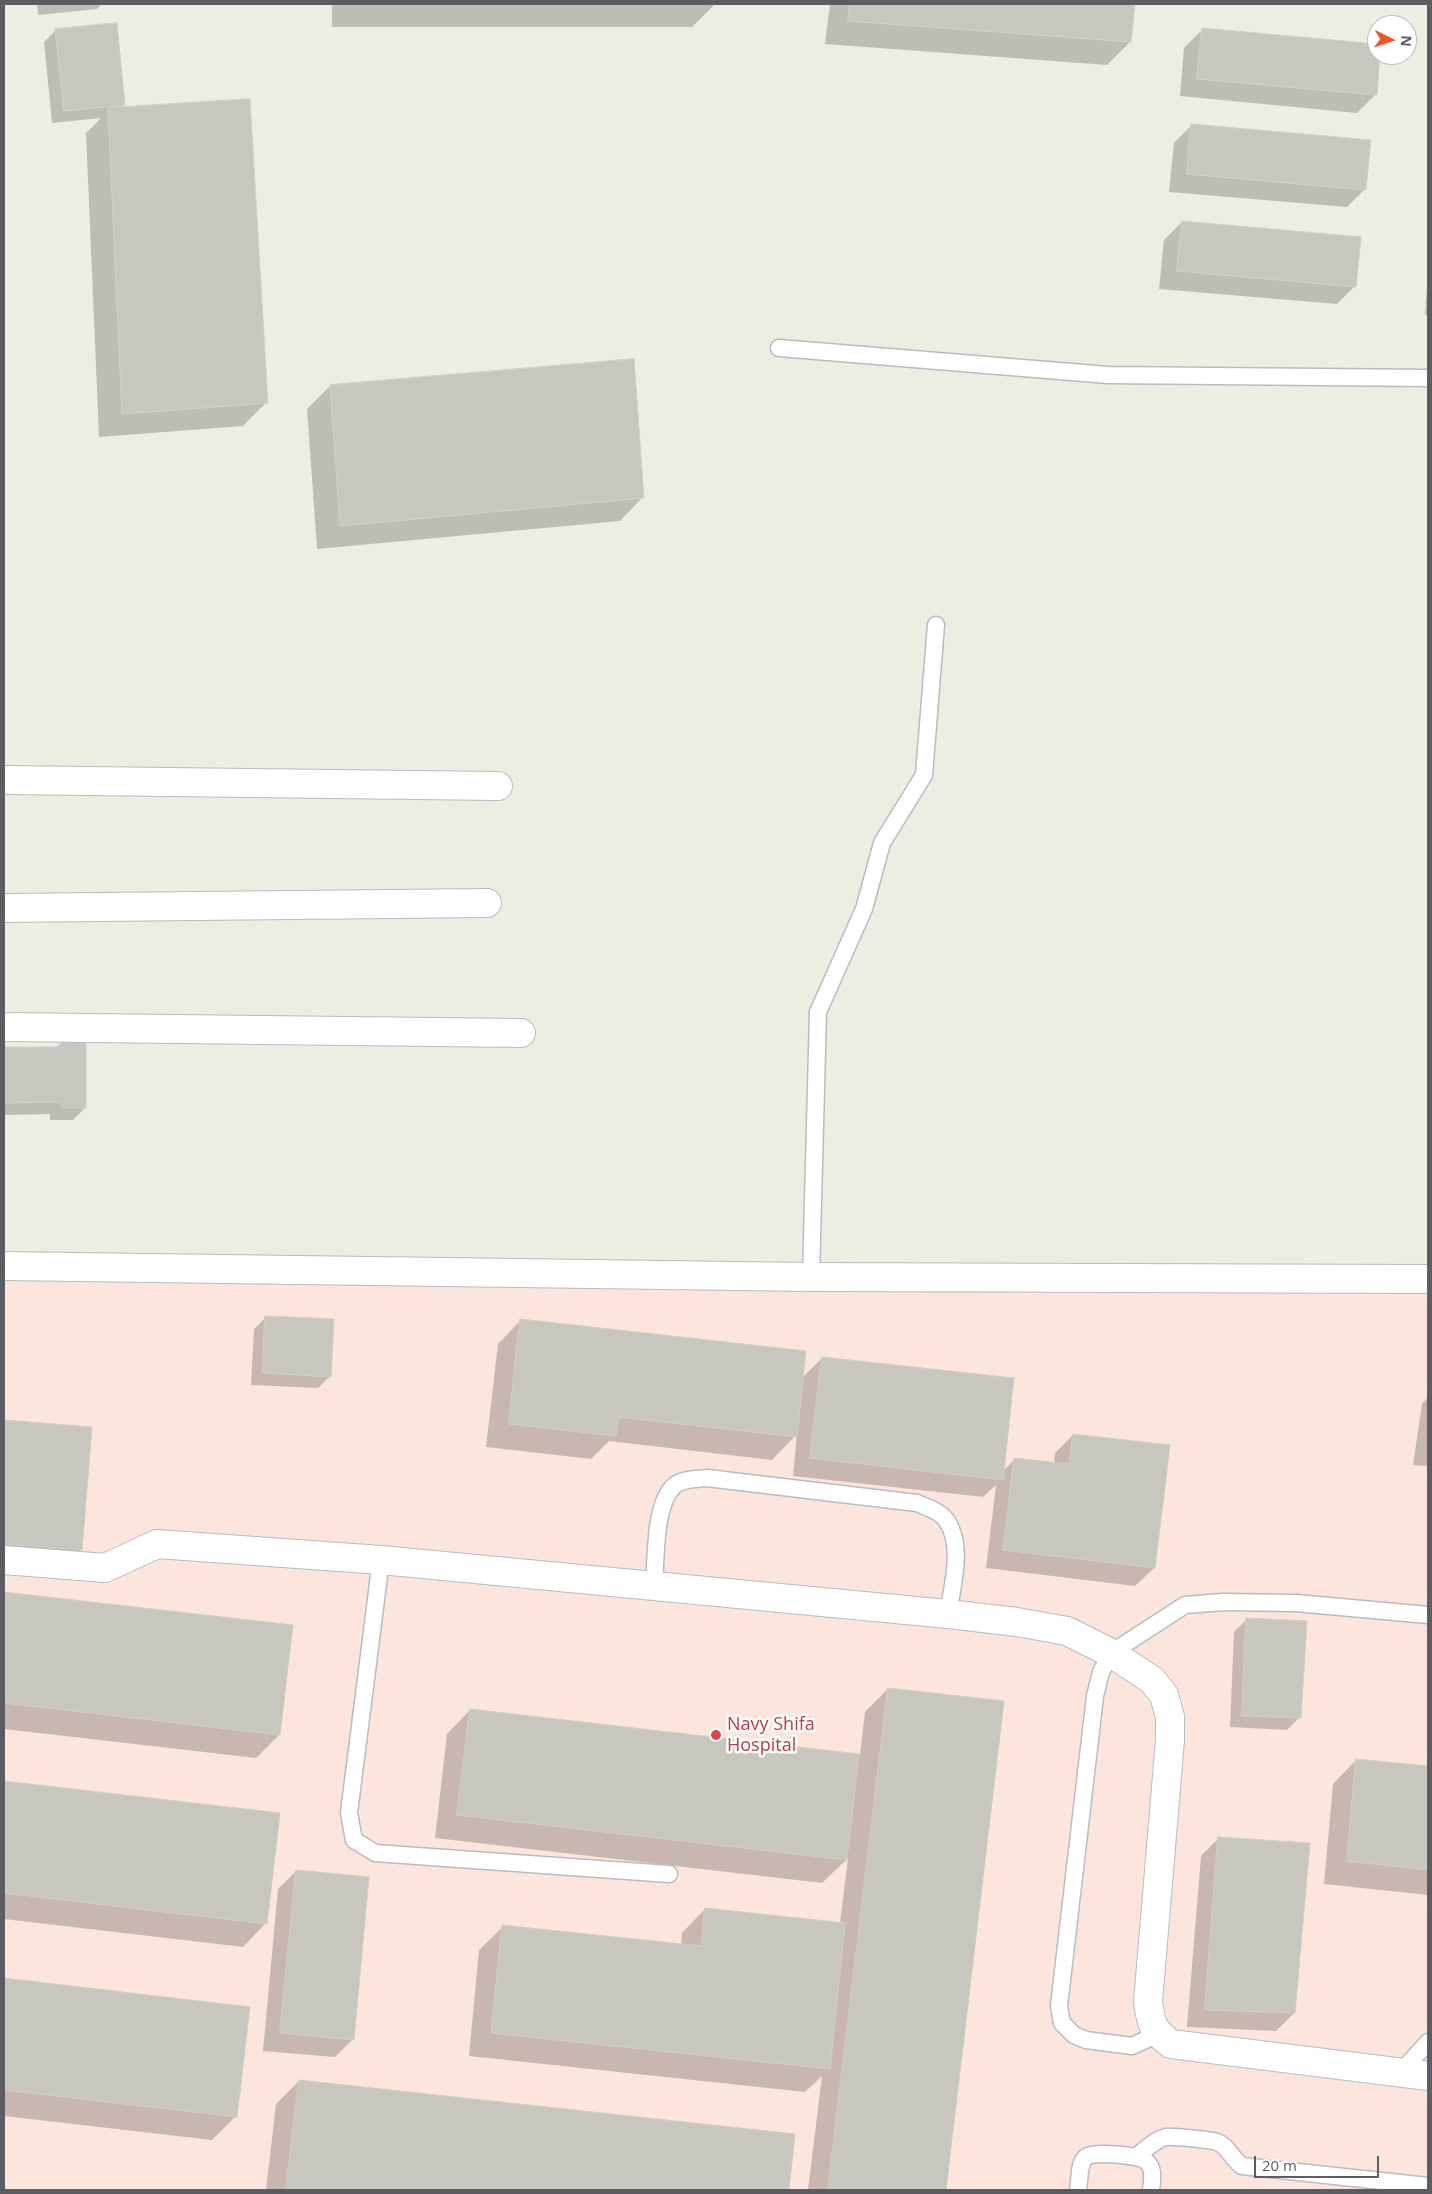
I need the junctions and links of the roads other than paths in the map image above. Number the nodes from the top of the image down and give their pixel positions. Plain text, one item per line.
1 (779, 348) dead end
2 (1428, 378) edge
3 (936, 625) dead end
4 (4, 780) edge
5 (498, 786) dead end
6 (487, 903) dead end
7 (4, 908) edge
8 (4, 1027) edge
9 (521, 1033) dead end
10 (4, 1266) edge
11 (811, 1277) junction
12 (1428, 1279) edge
13 (4, 1560) edge
14 (380, 1560) junction
15 (654, 1587) junction
16 (948, 1614) junction
17 (1428, 1615) edge
18 (1112, 1653) junction
19 (668, 1874) dead end
20 (1158, 2034) junction
21 (1428, 2042) edge
22 (1401, 2072) junction
23 (1428, 2076) edge
24 (1137, 2156) junction
25 (1428, 2186) edge
26 (1078, 2190) edge
27 (1151, 2190) edge

1 - 2 lane
3 - 11 lane
4 - 5 street
6 - 7 street
8 - 9 street
10 - 11 street
11 - 12 street
13 - 14 street
14 - 15 street
14 - 19 lane
15 - 16 street
15 - 16 lane
16 - 18 street
17 - 18 lane
18 - 20 street
18 - 20 lane
20 - 22 street
21 - 22 lane
22 - 23 street
24 - 25 lane
24 - 26 lane
24 - 27 lane

